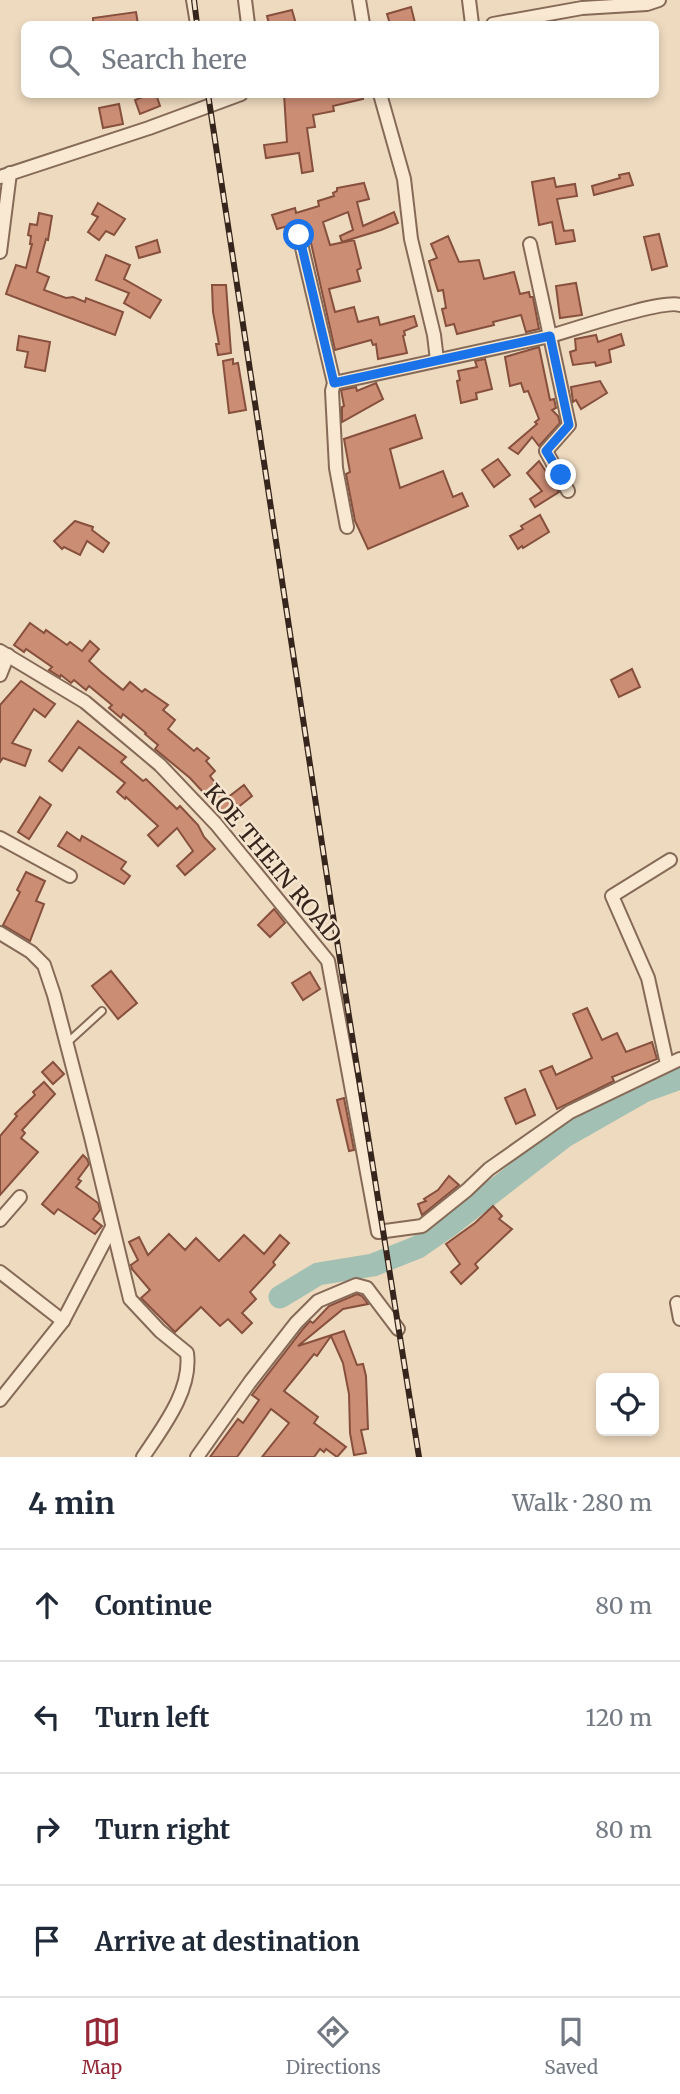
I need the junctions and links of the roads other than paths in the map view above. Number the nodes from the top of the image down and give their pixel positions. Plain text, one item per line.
1 (190, 0) edge
2 (245, 0) edge
3 (359, 0) edge
4 (469, 0) edge
5 (659, 0) edge
6 (194, 21) edge
7 (248, 21) edge
8 (362, 21) edge
9 (472, 21) edge
10 (510, 21) edge
11 (230, 98) edge
12 (381, 98) edge
13 (5, 175) edge
14 (299, 235) dead end
15 (530, 244) dead end
16 (0, 252) edge
17 (680, 305) edge
18 (550, 336) junction
19 (437, 360) junction
20 (334, 383) junction
21 (568, 491) dead end
22 (347, 527) dead end
23 (4, 653) edge
24 (0, 675) edge
25 (0, 838) edge
26 (670, 860) dead end
27 (70, 876) dead end
28 (0, 933) edge
29 (102, 1011) dead end
30 (66, 1043) junction
31 (674, 1062) edge
32 (20, 1197) dead end
33 (0, 1220) edge
34 (112, 1227) junction
35 (0, 1272) edge
36 (677, 1303) dead end
37 (680, 1319) edge
38 (63, 1321) junction
39 (398, 1329) dead end
40 (0, 1400) edge
41 (143, 1457) edge
42 (197, 1457) edge

1 - 6 lane
2 - 7 street
3 - 8 street
4 - 9 street
5 - 10 street
11 - 13 street
12 - 19 street
13 - 16 street
14 - 20 street
15 - 18 street
17 - 18 street
18 - 19 street
18 - 21 street
19 - 20 street
20 - 22 street
23 - 24 street
23 - 31 street, KOE THEIN ROAD
25 - 27 street
26 - 31 street
28 - 30 street
29 - 30 lane
30 - 34 street
32 - 33 street
34 - 38 street
34 - 41 street
35 - 38 street
36 - 37 street
38 - 40 street
39 - 42 street

